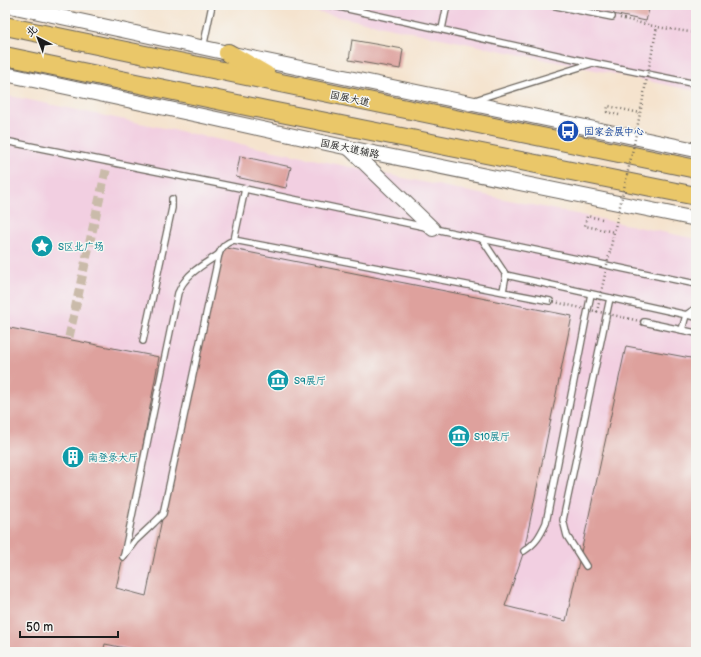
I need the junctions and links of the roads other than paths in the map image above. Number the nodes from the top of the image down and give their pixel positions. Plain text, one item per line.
1 (6, 5) edge
2 (212, 5) edge
3 (330, 5) edge
4 (447, 5) edge
5 (551, 5) edge
6 (612, 16) road end
7 (5, 26) edge
8 (442, 29) junction
9 (203, 48) junction
10 (228, 53) junction
11 (5, 56) edge
12 (593, 63) junction
13 (5, 74) edge
14 (280, 84) junction
15 (696, 84) edge
16 (467, 103) junction
17 (266, 110) junction
18 (212, 118) junction
19 (5, 141) edge
20 (349, 148) junction
21 (696, 150) edge
22 (696, 169) edge
23 (244, 189) junction
24 (696, 196) edge
25 (172, 199) dead end
26 (696, 219) edge
27 (433, 229) junction
28 (482, 239) junction
29 (234, 240) junction
30 (219, 254) junction
31 (506, 275) junction
32 (696, 284) edge
33 (503, 292) junction
34 (591, 294) junction
35 (610, 298) junction
36 (550, 301) road end
37 (696, 308) edge
38 (686, 315) junction
39 (696, 317) edge
40 (644, 322) road end
41 (682, 330) junction
42 (696, 333) edge
43 (143, 341) dead end
44 (524, 551) dead end
45 (586, 566) dead end

1 - 9 street
2 - 9 lane
3 - 8 lane
4 - 8 lane
5 - 6 lane
7 - 14 main road, 国展大道
8 - 12 lane
9 - 10 street
10 - 14 main road
10 - 16 street
11 - 17 main road
12 - 15 lane
12 - 16 lane
13 - 18 street, 国展大道辅路
14 - 22 main road, 国展大道
16 - 21 street
17 - 18 street
17 - 24 main road
18 - 20 street, 国展大道辅路
19 - 23 lane
20 - 26 street, 国展大道辅路
20 - 27 street
23 - 27 lane
23 - 29 lane
25 - 43 lane
27 - 28 lane
28 - 31 lane
28 - 32 lane
29 - 30 lane
29 - 33 lane
30 - 30 lane
31 - 33 lane
31 - 34 lane
33 - 36 lane
34 - 35 lane
34 - 44 lane
35 - 38 lane
35 - 45 lane
37 - 38 lane
38 - 39 lane
38 - 41 lane
40 - 41 lane
41 - 42 lane

